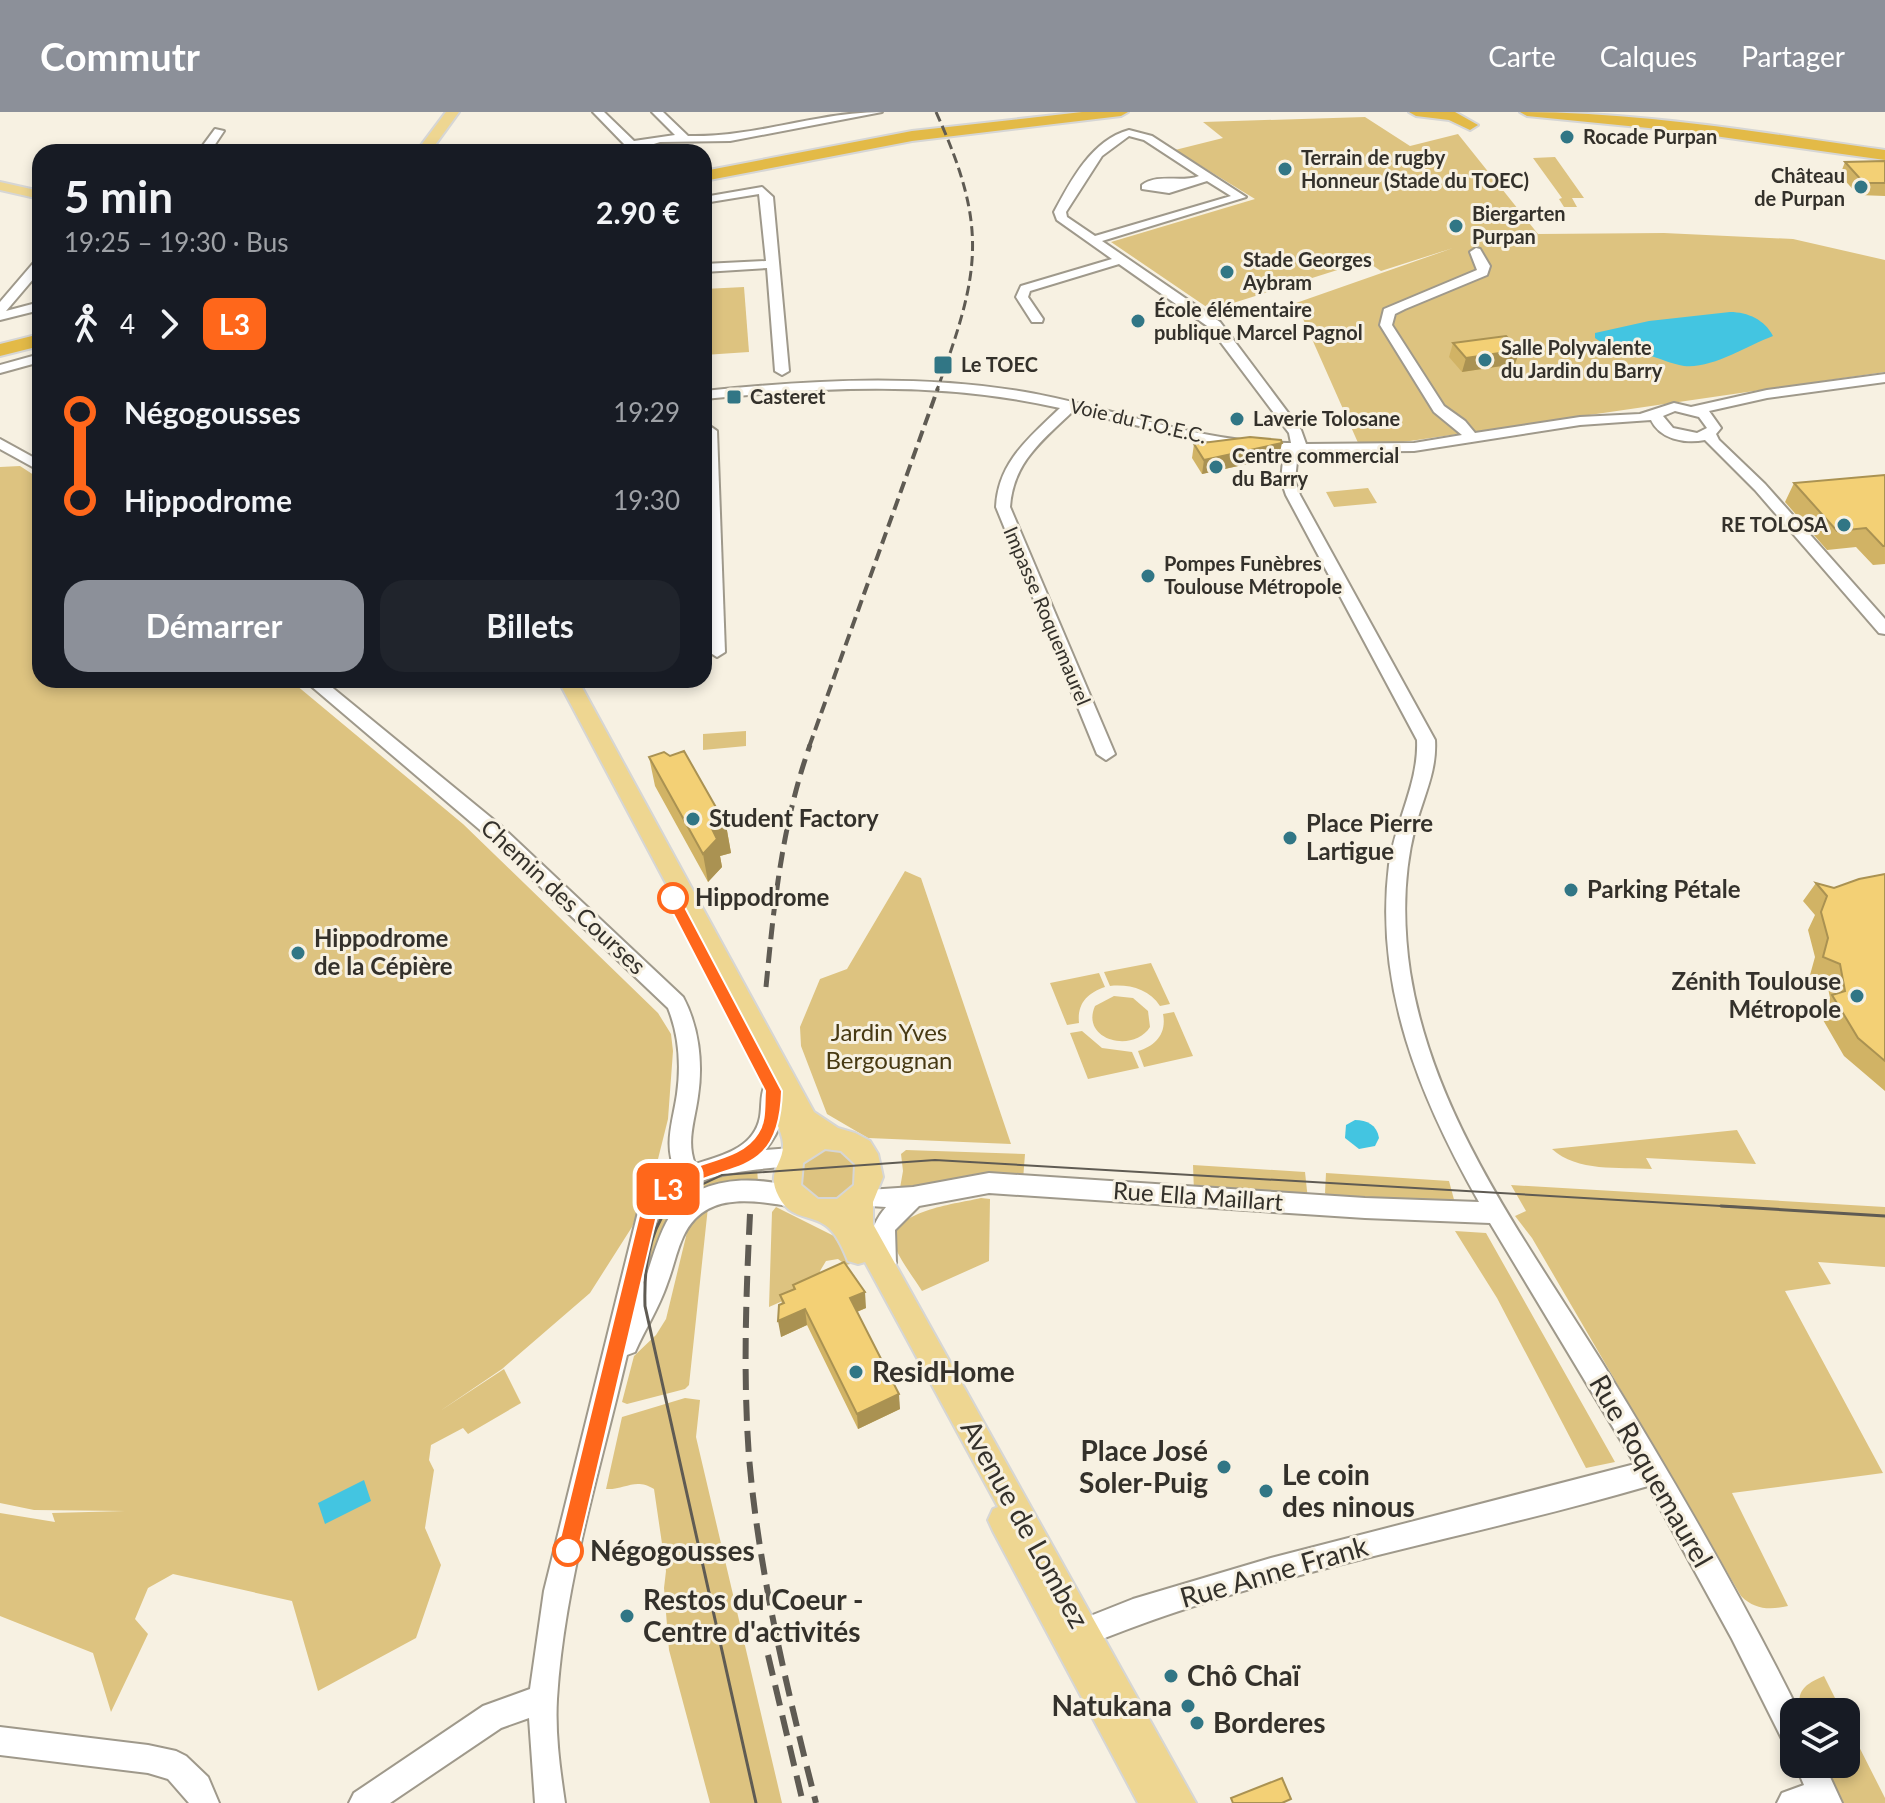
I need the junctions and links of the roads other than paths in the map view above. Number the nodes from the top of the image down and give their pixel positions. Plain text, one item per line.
1 (453, 112) edge
2 (598, 112) edge
3 (657, 112) edge
4 (877, 112) edge
5 (1004, 112) edge
6 (1121, 112) edge
7 (1416, 112) edge
8 (1527, 112) edge
9 (1637, 112) edge
10 (792, 115) dead end
11 (809, 123) junction
12 (1470, 125) dead end
13 (1679, 126) junction
14 (1615, 128) dead end
15 (219, 131) dead end
16 (684, 138) junction
17 (210, 144) edge
18 (429, 144) edge
19 (622, 144) edge
20 (652, 144) edge
21 (1885, 144) edge
22 (1885, 155) edge
23 (712, 161) edge
24 (712, 174) edge
25 (1210, 176) junction
26 (1182, 184) dead end
27 (0, 186) edge
28 (32, 193) edge
29 (712, 199) edge
30 (1093, 240) junction
31 (1476, 252) dead end
32 (1120, 260) junction
33 (772, 264) junction
34 (712, 268) edge
35 (32, 273) edge
36 (32, 307) edge
37 (0, 313) edge
38 (1037, 319) dead end
39 (32, 331) edge
40 (0, 339) edge
41 (32, 342) edge
42 (0, 350) edge
43 (32, 360) edge
44 (0, 369) edge
45 (782, 371) dead end
46 (1885, 378) edge
47 (712, 394) edge
48 (1741, 401) junction
49 (1072, 405) junction
50 (1694, 410) junction
51 (1659, 422) junction
52 (1710, 427) junction
53 (1471, 438) junction
54 (1692, 438) junction
55 (0, 443) edge
56 (1291, 449) junction
57 (32, 462) edge
58 (1802, 535) junction
59 (712, 606) edge
60 (1885, 629) edge
61 (717, 652) dead end
62 (322, 688) edge
63 (562, 688) edge
64 (572, 688) edge
65 (1106, 754) dead end
66 (773, 1091) junction
67 (831, 1138) junction
68 (794, 1154) junction
69 (733, 1163) junction
70 (688, 1174) junction
71 (864, 1191) junction
72 (793, 1197) junction
73 (906, 1197) junction
74 (831, 1212) junction
75 (1498, 1213) junction
76 (884, 1267) junction
77 (612, 1373) junction
78 (1652, 1472) junction
79 (1085, 1632) junction
80 (543, 1699) junction
81 (1780, 1704) edge
82 (0, 1741) edge
83 (1815, 1778) edge
84 (1825, 1799) edge
85 (204, 1803) edge
86 (364, 1803) edge
87 (550, 1803) edge
88 (1157, 1803) edge
89 (1178, 1803) edge
90 (1792, 1803) edge

1 - 18 main road
2 - 19 street
3 - 16 street
4 - 11 street
5 - 23 highway
6 - 24 highway
7 - 12 highway
8 - 13 highway
9 - 21 highway
10 - 11 street
11 - 16 street
13 - 14 highway
13 - 22 highway
15 - 17 street
16 - 20 street
25 - 26 street
25 - 30 street
25 - 30 street
27 - 28 main road
29 - 33 street
30 - 32 street
31 - 53 street
32 - 38 street
32 - 56 street, Rue Roquemaurel
33 - 34 street
33 - 45 street
35 - 37 street
36 - 37 street
39 - 40 highway
41 - 42 highway
43 - 44 street
46 - 48 street
47 - 49 street, Voie du T.O.E.C.
48 - 50 street
48 - 52 street
49 - 56 street, Voie du T.O.E.C.
49 - 65 street, Impasse Roquemaurel
50 - 51 street
50 - 52 street
51 - 53 street, Voie du T.O.E.C.
51 - 54 street
52 - 54 street
52 - 58 street
53 - 56 street, Voie du T.O.E.C.
54 - 58 street
55 - 57 street
56 - 75 street, Rue Roquemaurel
58 - 60 street
59 - 61 street
62 - 70 street, Chemin des Courses
63 - 66 main road
64 - 67 main road
66 - 68 main road
66 - 69 street
67 - 68 main road
67 - 71 main road
68 - 69 street
68 - 72 main road
69 - 70 street
70 - 77 street
71 - 73 street, Rue Ella Maillart
71 - 74 main road
71 - 76 main road, Avenue de Lombez
72 - 74 main road
72 - 77 street
73 - 75 street, Rue Ella Maillart
73 - 76 street
74 - 88 main road, Avenue de Lombez
75 - 78 street, Rue Roquemaurel
76 - 79 main road, Avenue de Lombez
77 - 80 street
78 - 79 street, Rue Anne Frank
78 - 81 street, Rue Roquemaurel
79 - 89 main road, Avenue de Lombez
80 - 86 street
80 - 87 street
82 - 85 street
83 - 84 street
84 - 90 street

